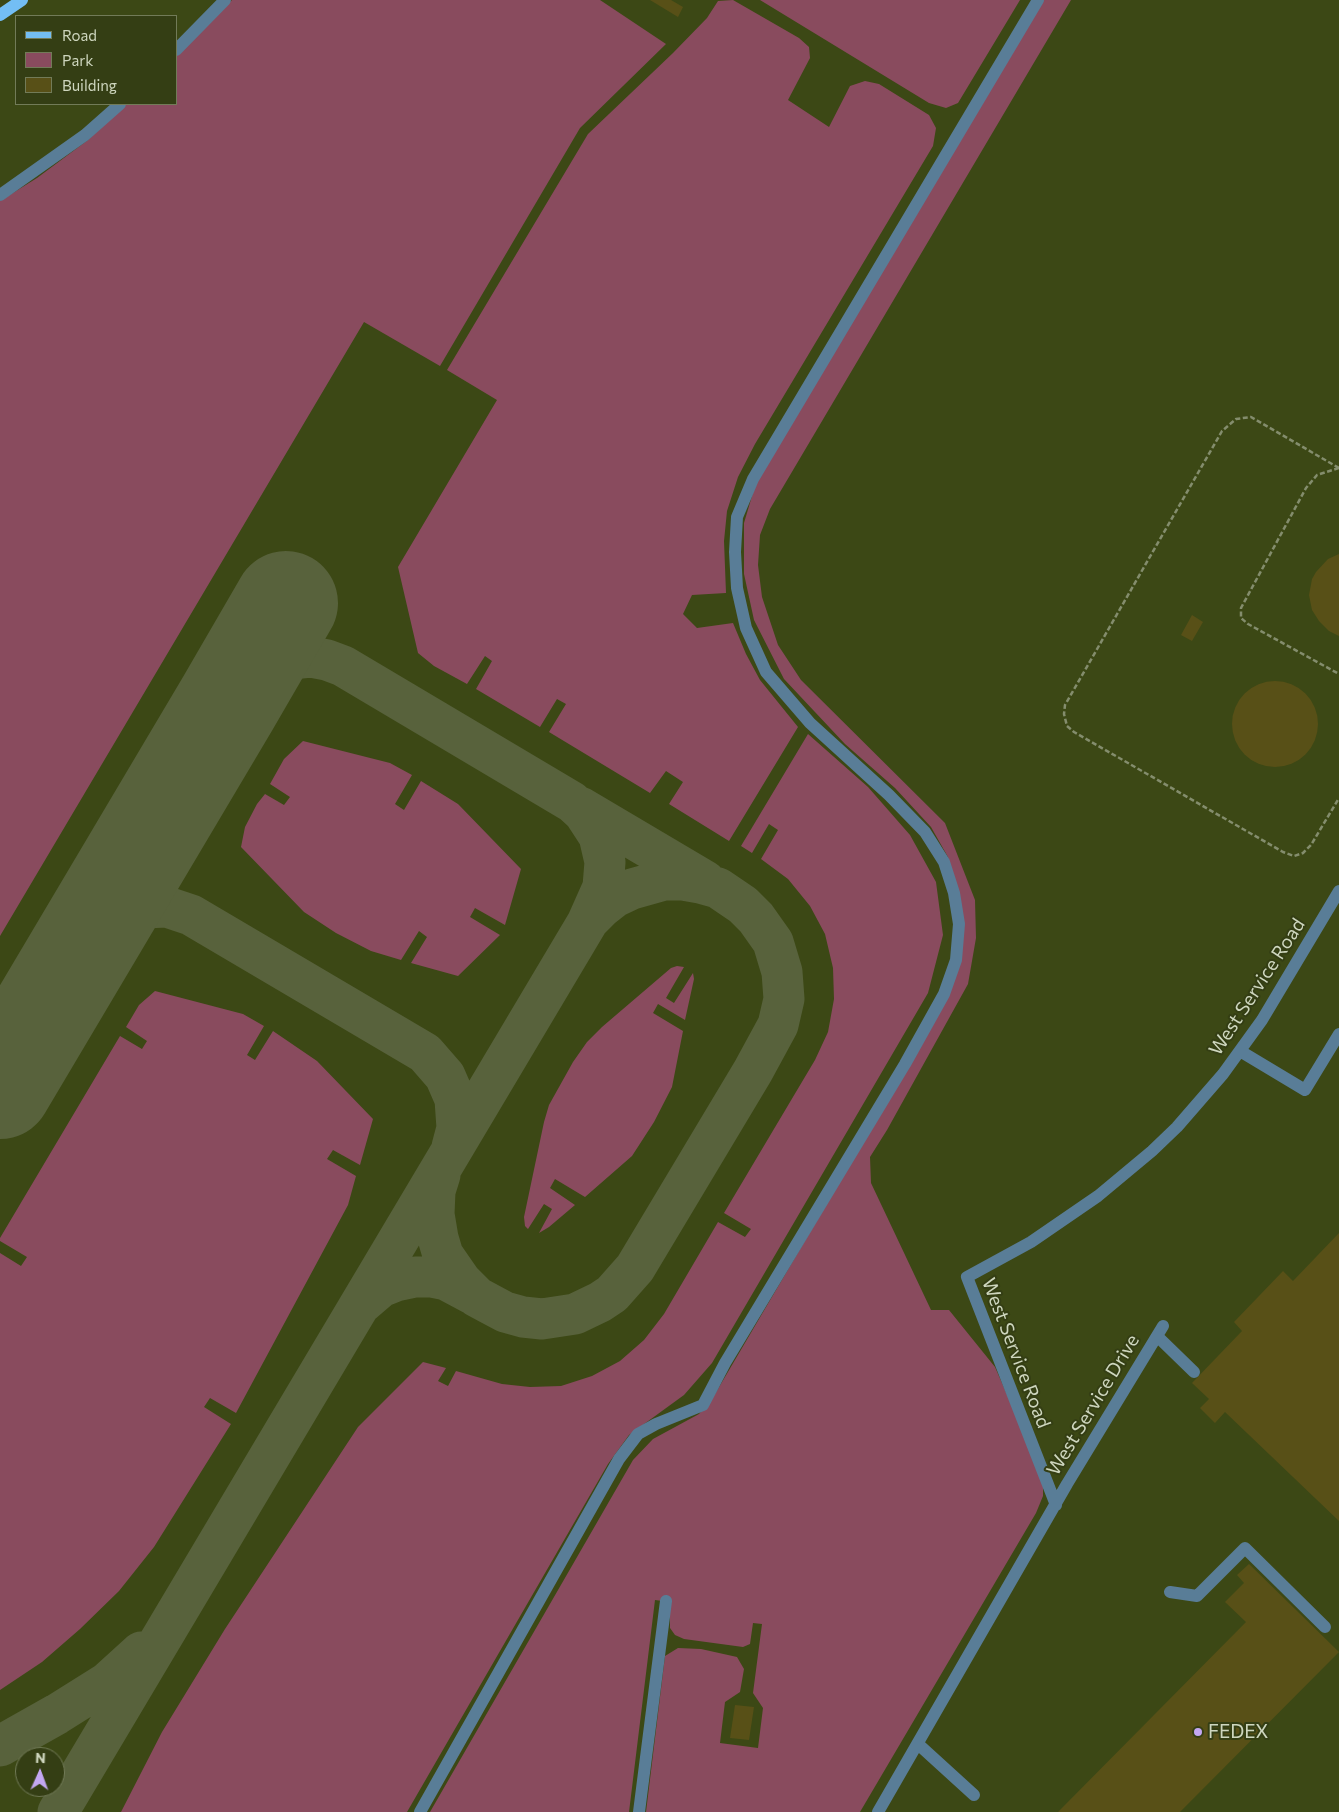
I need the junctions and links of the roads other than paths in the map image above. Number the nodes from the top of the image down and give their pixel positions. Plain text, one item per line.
1 (22, 0) edge
2 (225, 0) edge
3 (1038, 0) edge
4 (0, 15) edge
5 (178, 48) edge
6 (119, 105) edge
7 (0, 195) edge
8 (1337, 898) edge
9 (1339, 1034) edge
10 (1240, 1051) junction
11 (1194, 1372) dead end
12 (1056, 1505) junction
13 (1170, 1592) dead end
14 (666, 1601) dead end
15 (1325, 1627) dead end
16 (918, 1744) junction
17 (974, 1794) dead end
18 (420, 1812) edge
19 (639, 1812) edge
20 (878, 1812) edge

1 - 4 main road
2 - 5 street
3 - 18 street
6 - 7 street
8 - 10 street, West Service Road
9 - 10 street
10 - 12 street, West Service Road
11 - 12 street, West Service Drive
12 - 16 street, West Service Drive
13 - 15 street
14 - 19 street
16 - 17 street
16 - 20 street, West Service Drive

